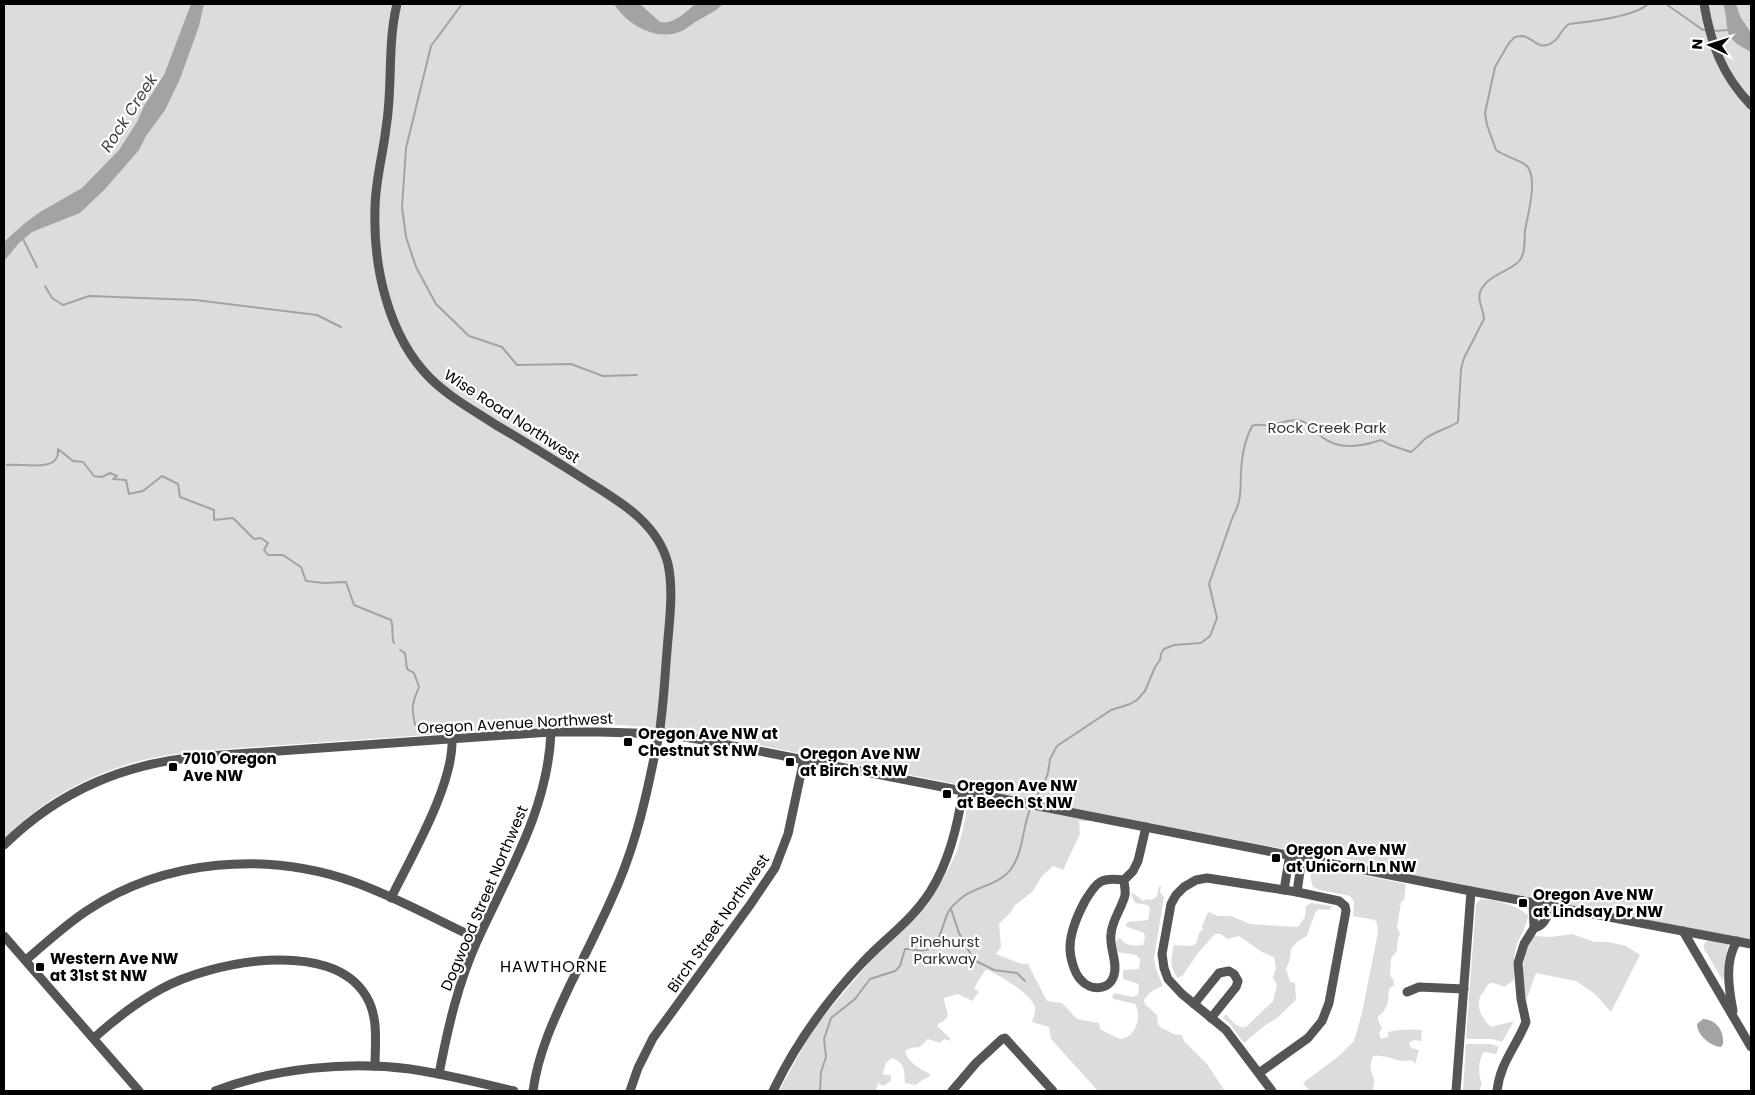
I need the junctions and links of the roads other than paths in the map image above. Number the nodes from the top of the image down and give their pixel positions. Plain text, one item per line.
1 (397, 4) edge
2 (1704, 4) edge
3 (1751, 105) edge
4 (551, 732) junction
5 (659, 734) junction
6 (452, 740) junction
7 (804, 760) junction
8 (963, 792) junction
9 (1146, 827) junction
10 (4, 845) edge
11 (1290, 854) junction
12 (1302, 857) junction
13 (1124, 880) junction
14 (1284, 890) junction
15 (1471, 891) junction
16 (1297, 892) junction
17 (391, 898) junction
18 (1533, 902) junction
19 (1550, 906) junction
20 (1534, 928) junction
21 (1683, 931) junction
22 (4, 936) edge
23 (478, 939) junction
24 (1736, 941) junction
25 (1751, 944) edge
26 (26, 960) junction
27 (1464, 989) junction
28 (1407, 992) dead end
29 (1194, 1004) junction
30 (1211, 1018) junction
31 (1735, 1019) junction
32 (94, 1038) junction
33 (1751, 1047) edge
34 (374, 1066) junction
35 (1259, 1073) junction
36 (439, 1074) junction
37 (139, 1091) edge
38 (215, 1091) edge
39 (514, 1091) edge
40 (533, 1091) edge
41 (630, 1091) edge
42 (773, 1091) edge
43 (952, 1091) edge
44 (1053, 1091) edge
45 (1272, 1091) edge
46 (1456, 1091) edge
47 (1497, 1091) edge

1 - 5 street, Wise Road Northwest
2 - 3 street
4 - 5 street, Oregon Avenue Northwest
4 - 6 street, Oregon Avenue Northwest
4 - 23 street, Dogwood Street Northwest
5 - 7 street, Oregon Avenue Northwest
5 - 40 street, Wise Road Northwest
6 - 10 street, Oregon Avenue Northwest
6 - 17 street
7 - 8 street, Oregon Avenue Northwest
7 - 41 street, Birch Street Northwest
8 - 9 street, Oregon Avenue Northwest
8 - 42 street
9 - 11 street, Oregon Avenue Northwest
9 - 13 street
11 - 12 street, Oregon Avenue Northwest
11 - 14 street
12 - 15 street, Oregon Avenue Northwest
12 - 16 street
13 - 13 street
14 - 16 street
14 - 29 street
15 - 18 street, Oregon Avenue Northwest
15 - 27 street
16 - 35 street
17 - 23 street
17 - 26 street
18 - 19 street, Oregon Avenue Northwest
18 - 20 street
19 - 20 street
19 - 21 street, Oregon Avenue Northwest
20 - 47 street
21 - 24 street, Oregon Avenue Northwest
21 - 31 street
22 - 26 street
23 - 36 street, Dogwood Street Northwest
24 - 25 street, Oregon Avenue Northwest
24 - 31 street
26 - 32 street
27 - 28 street
27 - 46 street
29 - 30 street
29 - 30 street
30 - 35 street
31 - 33 street
32 - 34 street
32 - 37 street
34 - 36 street
34 - 38 street
35 - 45 street
36 - 39 street
43 - 44 street

